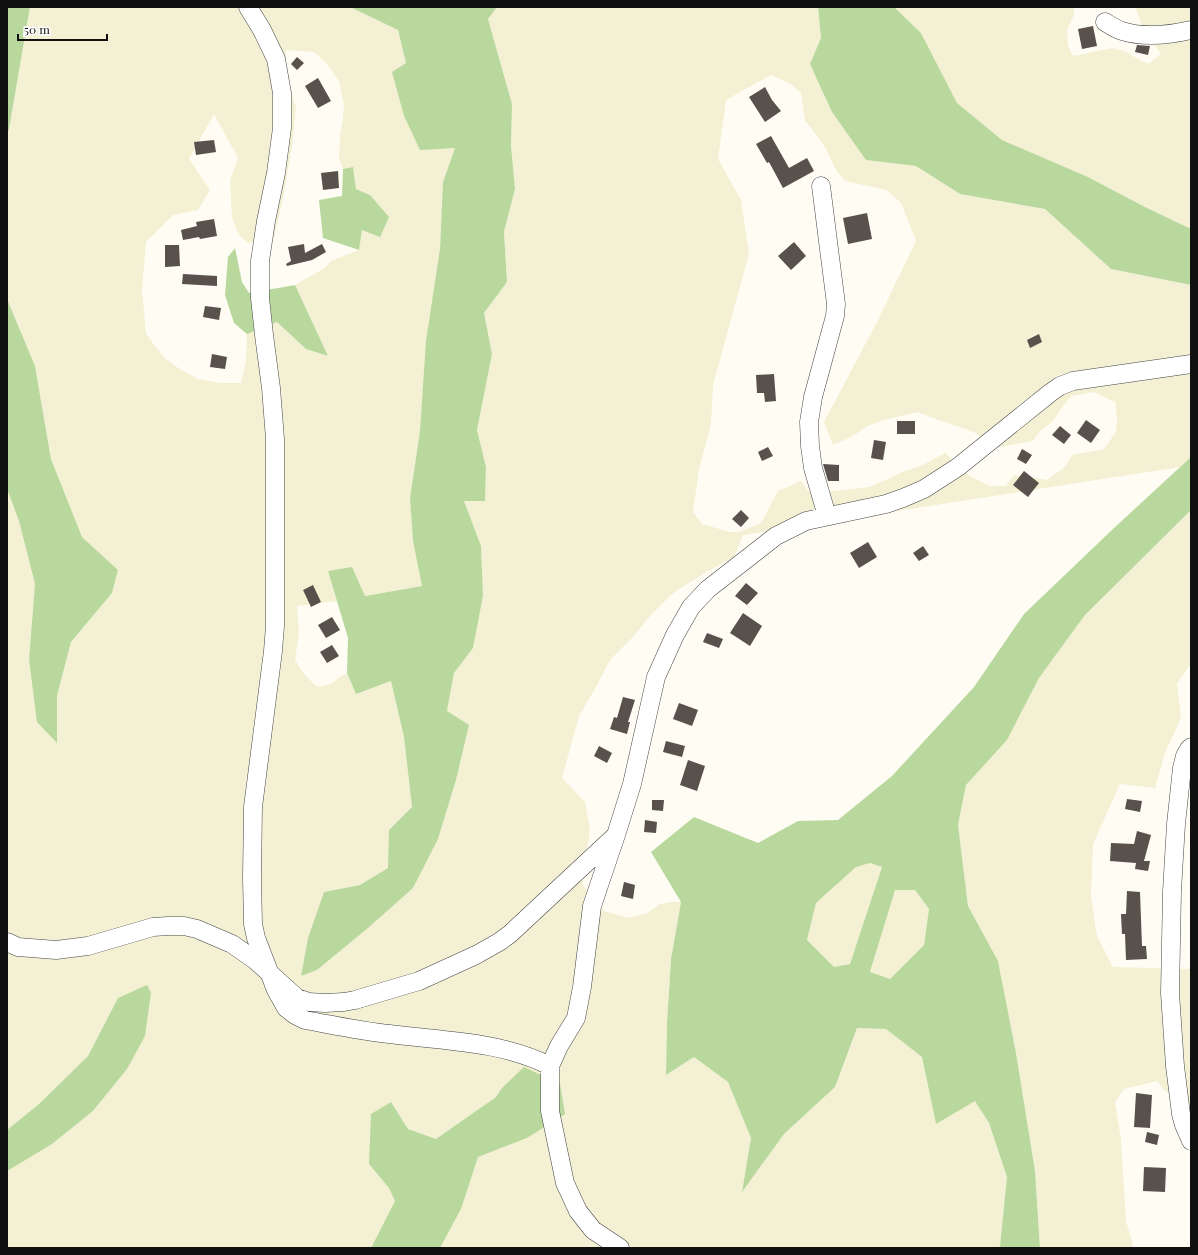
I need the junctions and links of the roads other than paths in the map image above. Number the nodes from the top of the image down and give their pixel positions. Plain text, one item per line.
1 (248, 7) edge
2 (1105, 22) dead end
3 (1191, 30) edge
4 (821, 186) dead end
5 (1191, 364) edge
6 (827, 516) junction
7 (1191, 747) edge
8 (616, 835) junction
9 (7, 942) edge
10 (270, 974) junction
11 (550, 1066) junction
12 (1191, 1141) edge
13 (620, 1248) edge

1 - 10 street
2 - 3 street
4 - 6 street
5 - 6 street
6 - 8 street
7 - 12 street
8 - 10 street
8 - 11 street
9 - 10 street
10 - 11 street
11 - 13 street

